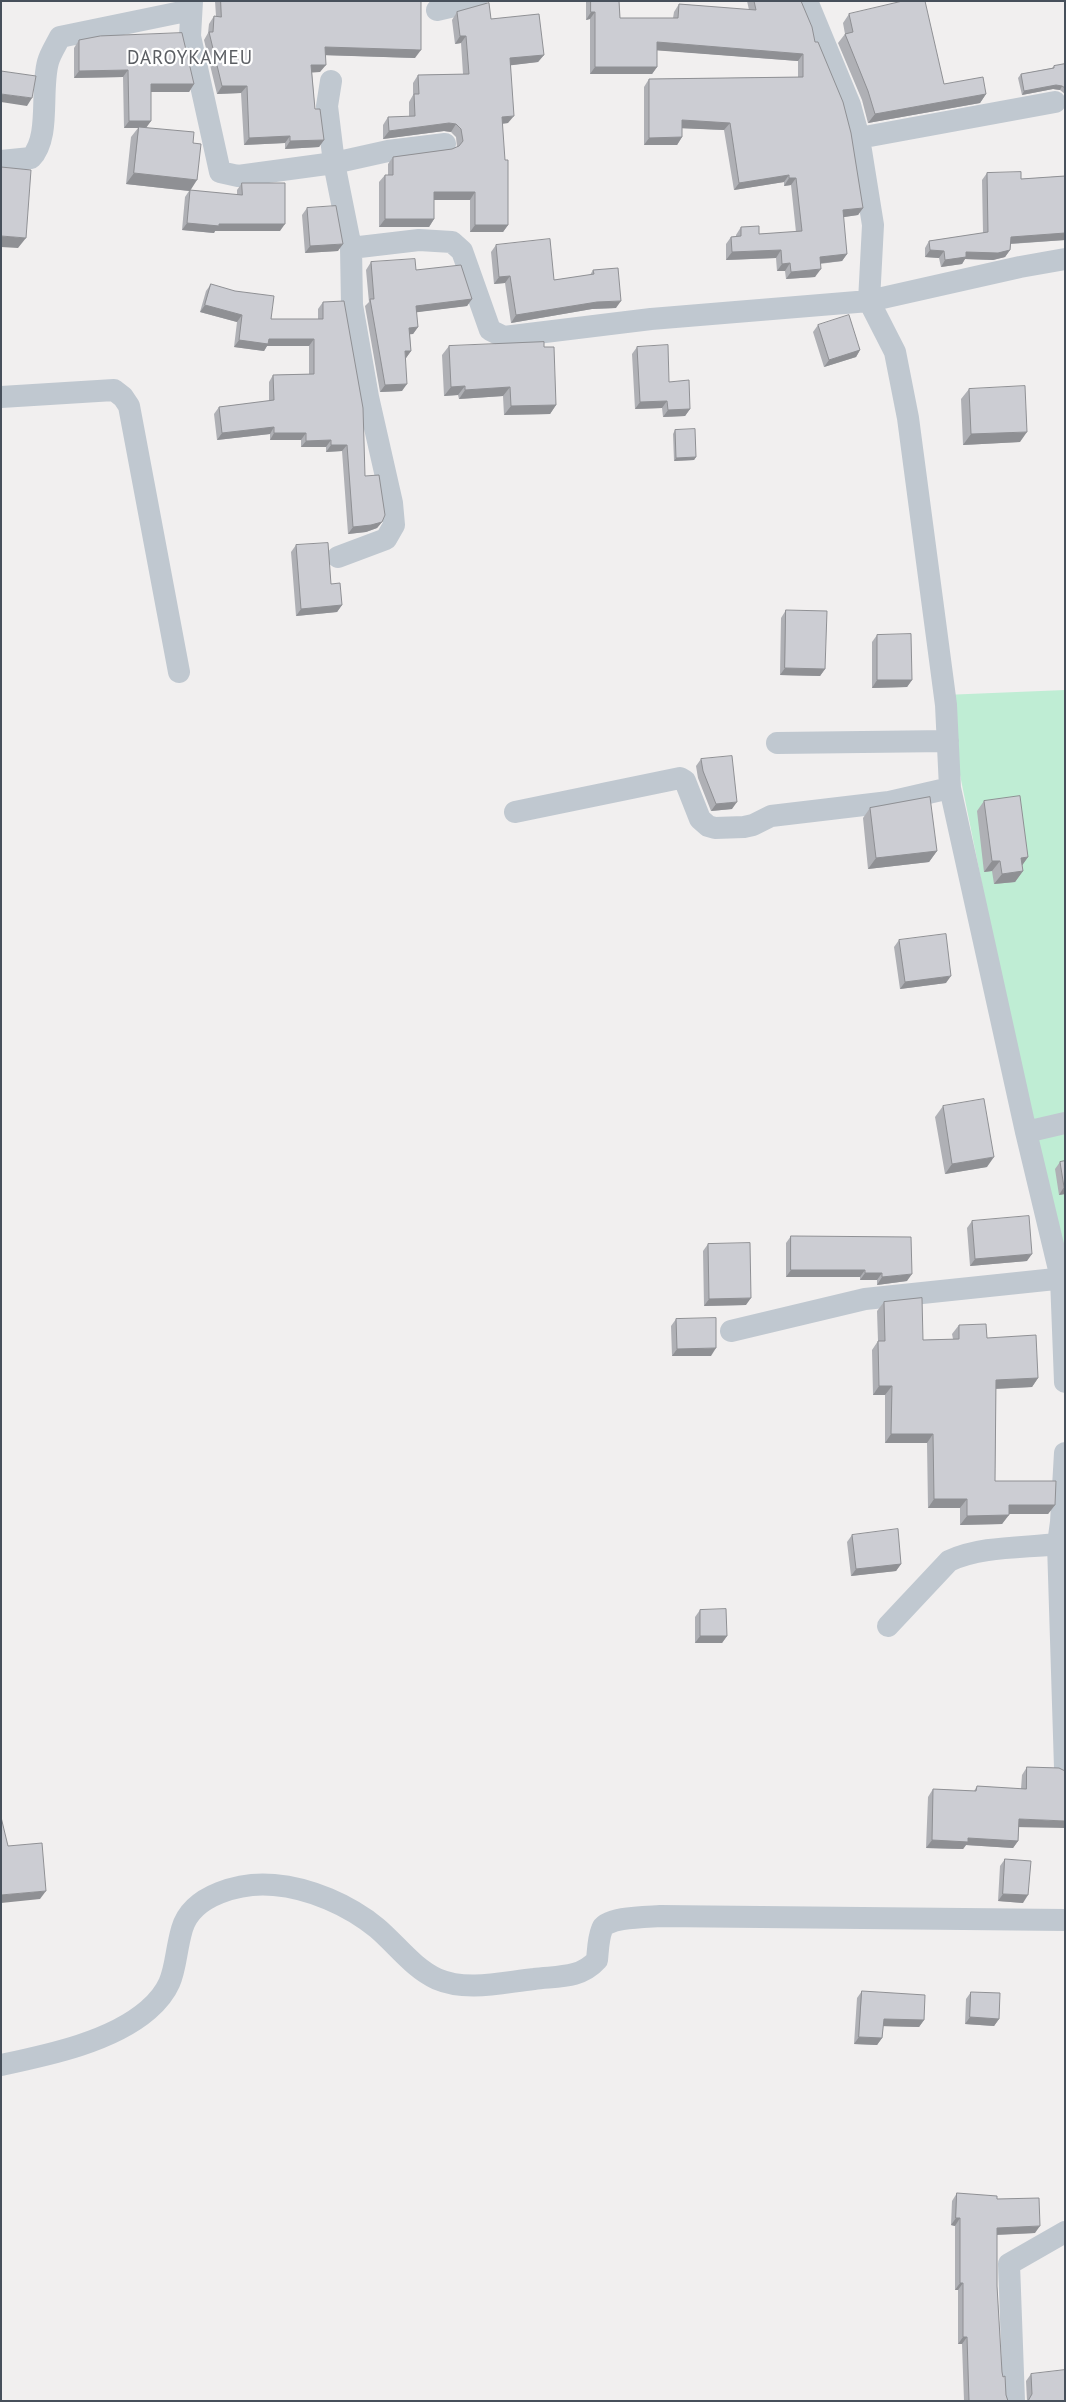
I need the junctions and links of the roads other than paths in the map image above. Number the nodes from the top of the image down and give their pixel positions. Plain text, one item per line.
1 (476, 1) edge
2 (807, 1) edge
3 (192, 6) edge
4 (438, 10) dead end
5 (332, 81) dead end
6 (1055, 102) dead end
7 (859, 138) junction
8 (445, 144) dead end
9 (1, 161) edge
10 (334, 163) junction
11 (350, 248) junction
12 (1065, 259) edge
13 (869, 301) junction
14 (1, 397) edge
15 (338, 557) dead end
16 (179, 672) dead end
17 (948, 741) junction
18 (777, 743) dead end
19 (950, 788) junction
20 (515, 812) dead end
21 (1065, 1122) edge
22 (1026, 1132) junction
23 (1063, 1278) edge
24 (731, 1331) dead end
25 (1065, 1382) edge
26 (1065, 1453) edge
27 (1058, 1544) junction
28 (888, 1626) dead end
29 (1064, 1742) edge
30 (1065, 1768) edge
31 (1065, 1920) edge
32 (1, 2065) edge
33 (1065, 2232) edge
34 (1014, 2401) edge

1 - 4 street
2 - 7 street
3 - 9 street
3 - 10 street
5 - 10 street
6 - 7 street
7 - 13 street
8 - 10 street
10 - 11 street
11 - 13 street
11 - 15 street
12 - 13 street
13 - 17 street
14 - 16 street
17 - 18 street
17 - 19 street
19 - 20 street
19 - 22 street
21 - 22 street
22 - 23 street
23 - 24 street
23 - 25 street
26 - 27 street
27 - 28 street
27 - 29 street
29 - 30 street
31 - 32 street
33 - 34 street

